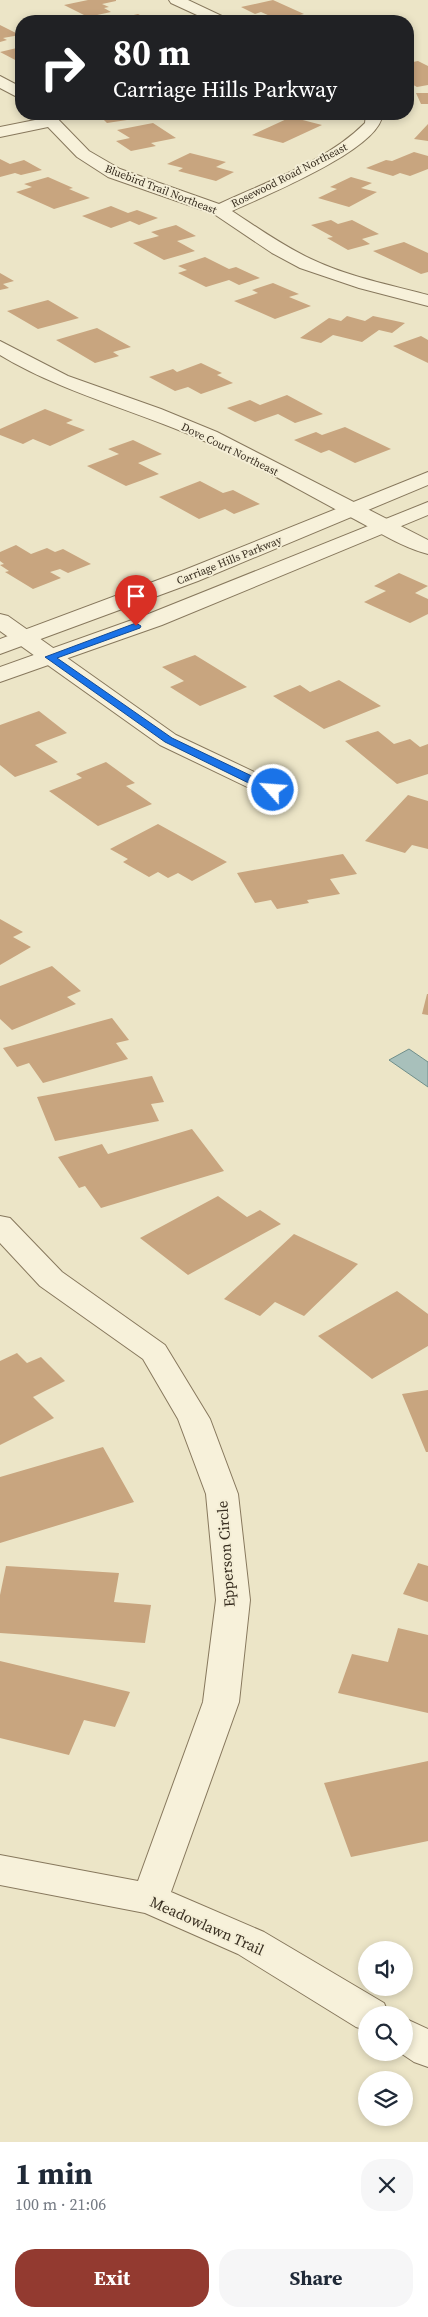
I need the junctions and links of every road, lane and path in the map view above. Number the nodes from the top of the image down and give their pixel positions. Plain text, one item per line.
1 (180, 0) edge
2 (209, 15) edge
3 (0, 81) edge
4 (15, 90) edge
5 (40, 120) edge
6 (49, 120) edge
7 (373, 120) edge
8 (0, 132) edge
9 (220, 210) junction
10 (428, 301) edge
11 (0, 347) edge
12 (428, 478) edge
13 (428, 508) edge
14 (354, 510) junction
15 (382, 526) junction
16 (428, 548) edge
17 (0, 621) edge
18 (24, 638) junction
19 (0, 646) edge
20 (50, 657) junction
21 (0, 674) edge
22 (273, 790) dead end
23 (0, 1225) edge
24 (0, 1870) edge
25 (150, 1899) junction
26 (358, 2008) edge
27 (413, 2041) edge
28 (428, 2050) edge

1 - 2 street
3 - 4 street
5 - 8 street
6 - 9 street, Bluebird Trail Northeast
7 - 9 street, Rosewood Road Northeast
9 - 10 street, Bluebird Trail Northeast
11 - 14 street, Dove Court Northeast
12 - 14 street, Carriage Hills Parkway
13 - 15 street
14 - 15 street, Dove Court Northeast
14 - 18 street, Carriage Hills Parkway
15 - 16 street, Dove Court Northeast
15 - 20 street
17 - 18 street
18 - 19 street, Carriage Hills Parkway
18 - 20 street
20 - 21 street
20 - 22 street
23 - 25 street, Epperson Circle
24 - 25 street, Meadowlawn Trail
25 - 26 street, Meadowlawn Trail
27 - 28 street

